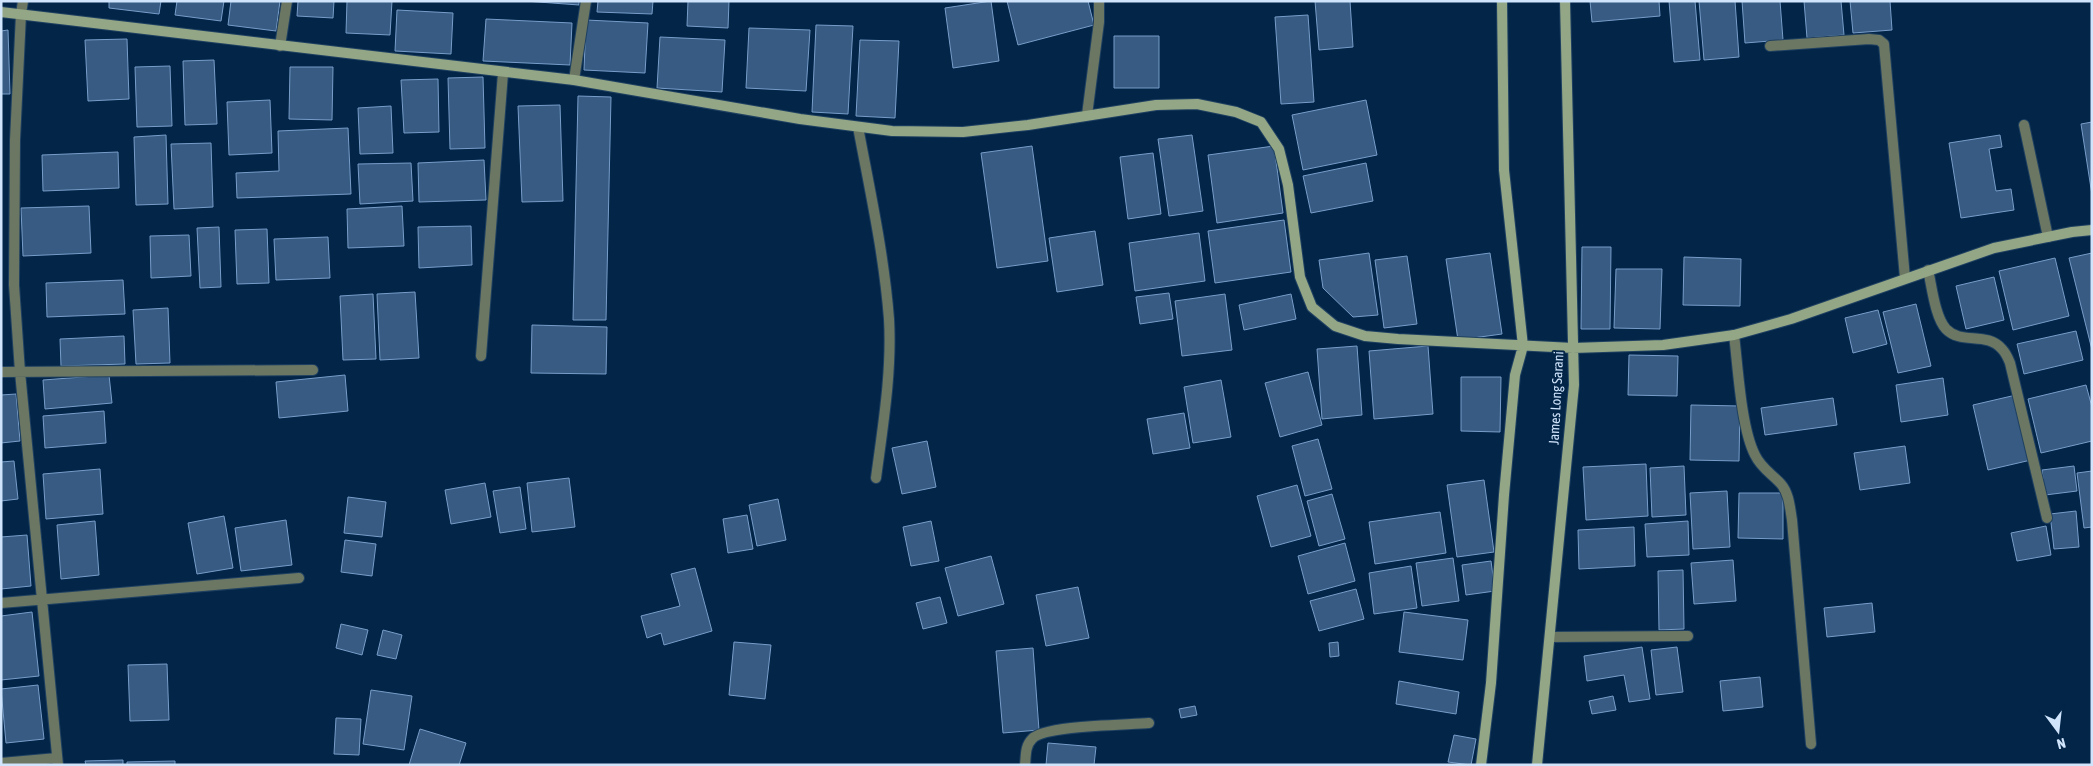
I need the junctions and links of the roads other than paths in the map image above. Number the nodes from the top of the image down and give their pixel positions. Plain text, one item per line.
1 (23, 1) edge
2 (286, 1) edge
3 (586, 1) edge
4 (1099, 1) edge
5 (1502, 1) edge
6 (1565, 1) edge
7 (1, 12) edge
8 (21, 14) junction
9 (280, 46) junction
10 (1770, 46) dead end
11 (503, 73) junction
12 (574, 80) junction
13 (1088, 115) junction
14 (2024, 125) dead end
15 (858, 127) junction
16 (2092, 230) edge
17 (2048, 237) junction
18 (1928, 270) junction
19 (1905, 278) junction
20 (1734, 335) junction
21 (1523, 346) junction
22 (1573, 348) junction
23 (481, 356) dead end
24 (313, 370) dead end
25 (1, 372) edge
26 (20, 372) junction
27 (876, 478) dead end
28 (2047, 518) dead end
29 (299, 578) dead end
30 (43, 600) junction
31 (1, 603) edge
32 (1688, 636) dead end
33 (1550, 637) junction
34 (1150, 723) dead end
35 (1810, 744) dead end
36 (58, 761) edge
37 (1, 762) edge
38 (1025, 765) edge
39 (1481, 765) edge
40 (1537, 765) edge

1 - 8 street
2 - 9 street
3 - 12 street
4 - 13 street
5 - 21 street
6 - 22 street, James Long Sarani
7 - 8 street
8 - 9 street
8 - 26 street
9 - 11 street
10 - 19 street
11 - 12 street
11 - 23 street
12 - 15 street
13 - 15 street
13 - 21 street
14 - 17 street
15 - 27 street
16 - 17 street
17 - 18 street
18 - 19 street
18 - 28 street
19 - 20 street
20 - 22 street
20 - 35 street
21 - 22 street
21 - 39 street
22 - 33 street, James Long Sarani
24 - 26 street
25 - 26 street
26 - 30 street
29 - 30 street
30 - 31 street
30 - 36 street
32 - 33 street
33 - 40 street, James Long Sarani
34 - 38 street
36 - 37 street

